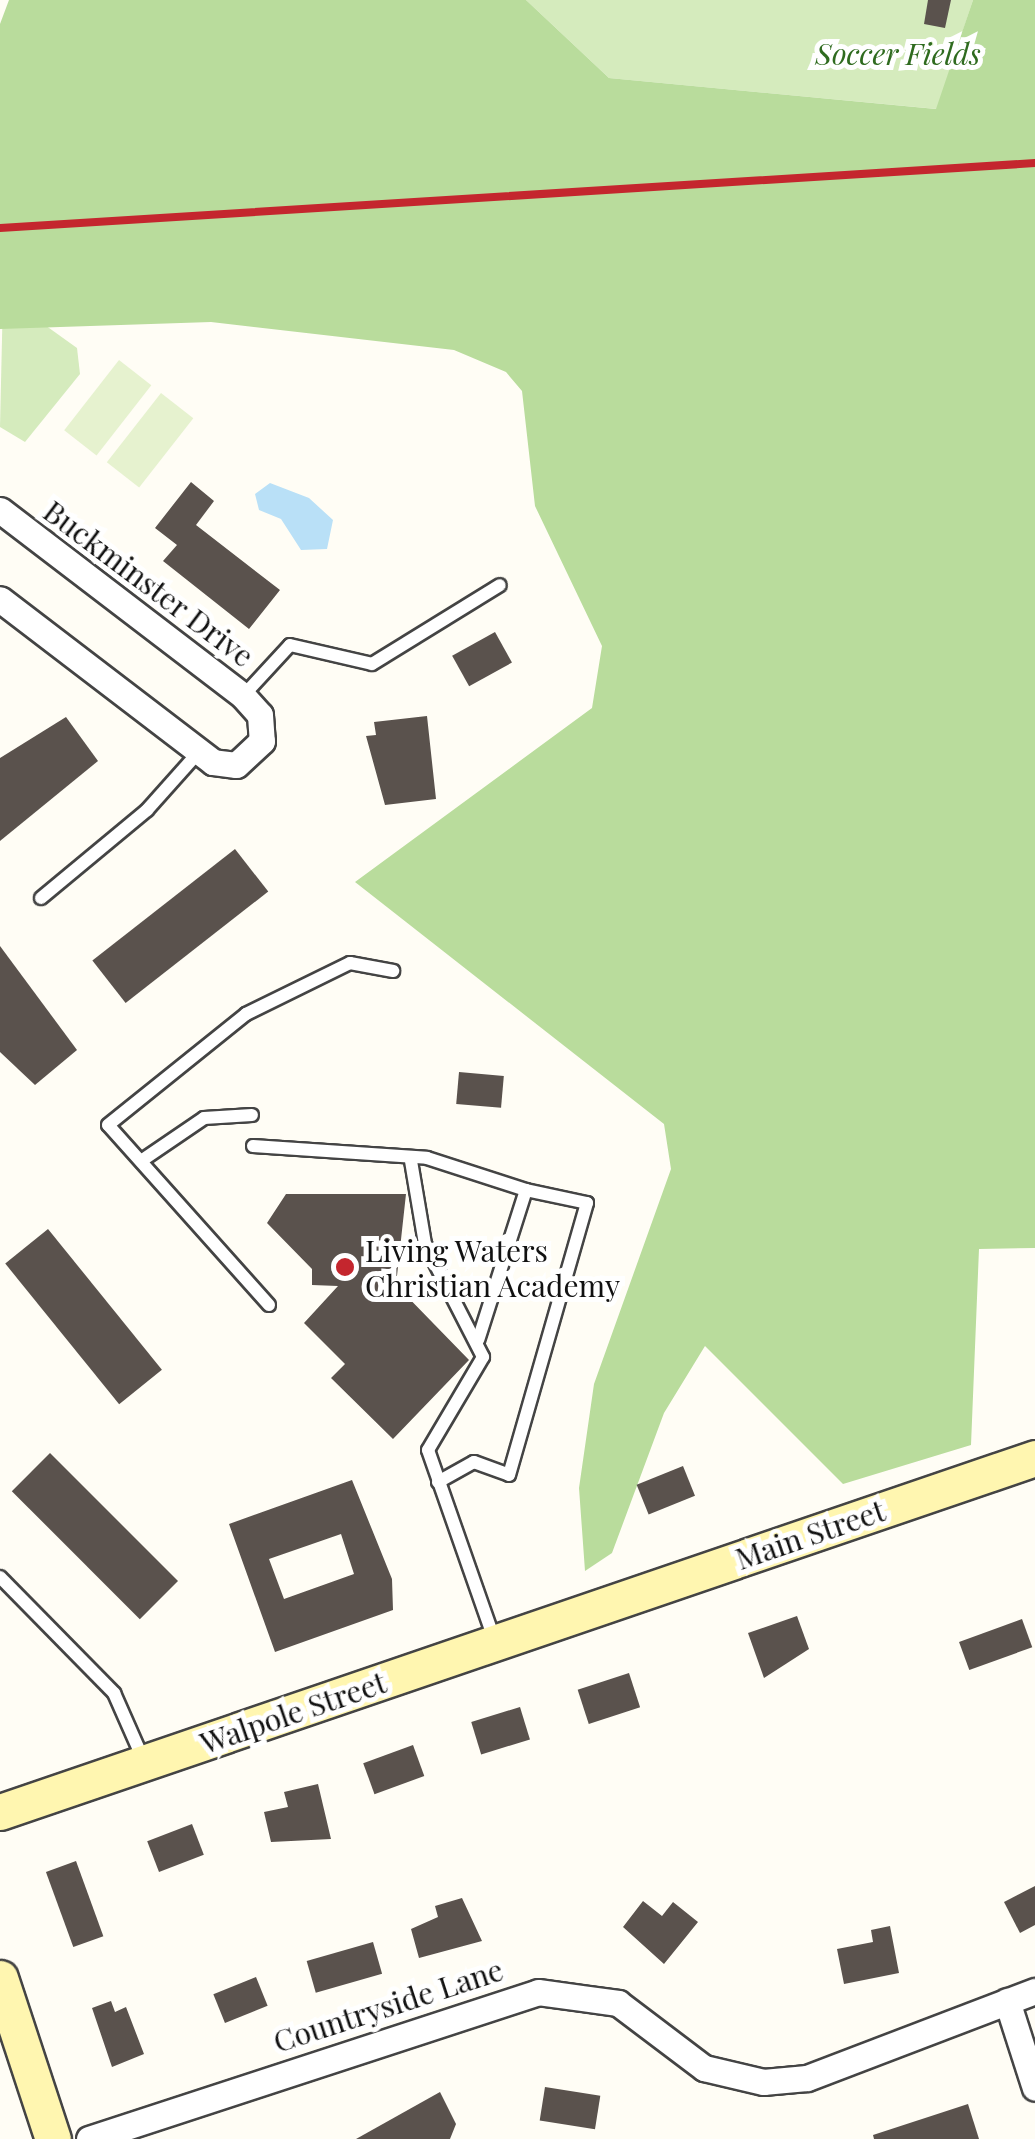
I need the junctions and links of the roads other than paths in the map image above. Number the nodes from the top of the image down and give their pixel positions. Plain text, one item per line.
1 (0, 510) edge
2 (500, 585) dead end
3 (0, 599) edge
4 (243, 696) junction
5 (198, 753) junction
6 (41, 898) dead end
7 (393, 971) dead end
8 (252, 1115) dead end
9 (253, 1146) dead end
10 (140, 1161) junction
11 (411, 1161) junction
12 (526, 1190) junction
13 (269, 1305) dead end
14 (478, 1340) junction
15 (1035, 1458) edge
16 (438, 1482) junction
17 (0, 1577) edge
18 (586, 1611) joint
19 (496, 1642) junction
20 (144, 1762) junction
21 (0, 1812) edge
22 (0, 1978) edge
23 (1035, 1991) edge
24 (1007, 2001) junction
25 (1035, 2088) edge
26 (53, 2139) edge
27 (88, 2139) edge

1 - 4 street, Buckminster Drive
2 - 4 lane
3 - 5 street
4 - 5 street, Buckminster Drive
5 - 6 lane
7 - 10 lane
8 - 10 lane
9 - 11 lane
10 - 13 lane
11 - 12 lane
11 - 14 lane
12 - 14 lane
12 - 16 lane
14 - 16 lane
15 - 18 main road, Main Street
16 - 19 lane
17 - 20 lane
18 - 19 main road, Walpole Street
19 - 20 main road, Walpole Street
20 - 21 main road, Walpole Street
22 - 26 main road
23 - 24 street, Countryside Lane
24 - 25 street
24 - 27 street, Countryside Lane

